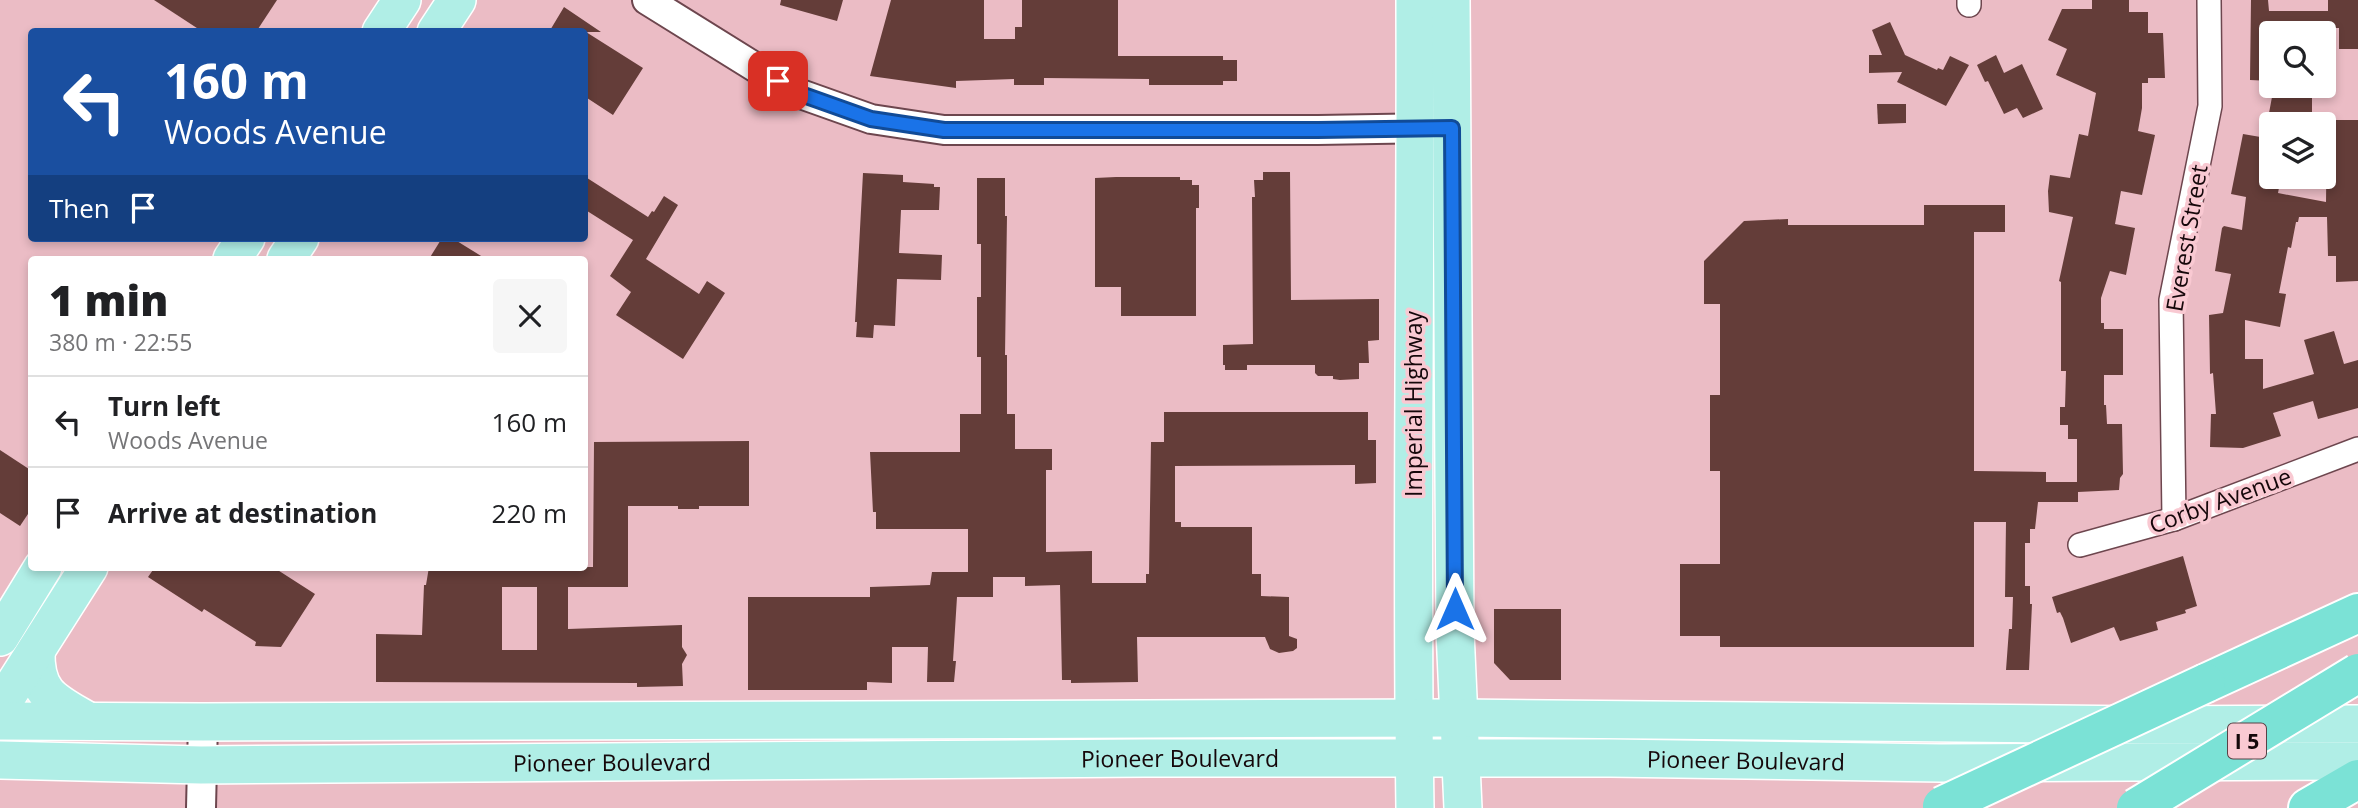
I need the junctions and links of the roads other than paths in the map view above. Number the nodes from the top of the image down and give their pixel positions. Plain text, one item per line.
1 (402, 0) edge
2 (457, 0) edge
3 (647, 0) edge
4 (1415, 0) edge
5 (1451, 0) edge
6 (2209, 0) edge
7 (384, 28) edge
8 (439, 28) edge
9 (1416, 128) junction
10 (1452, 128) junction
11 (2358, 449) edge
12 (2174, 519) junction
13 (2080, 545) dead end
14 (41, 571) edge
15 (86, 571) edge
16 (2358, 613) edge
17 (0, 636) edge
18 (36, 651) junction
19 (2358, 673) edge
20 (0, 706) edge
21 (1414, 718) junction
22 (1460, 718) junction
23 (0, 721) edge
24 (88, 721) junction
25 (203, 722) junction
26 (2358, 724) edge
27 (1415, 759) junction
28 (1461, 759) junction
29 (0, 760) edge
30 (2358, 761) edge
31 (201, 765) junction
32 (2358, 779) edge
33 (1941, 807) edge
34 (201, 808) edge
35 (1415, 808) edge
36 (1463, 808) edge
37 (2136, 808) edge
38 (2308, 808) edge

1 - 7 main road
2 - 8 main road
3 - 9 street
4 - 9 main road, Imperial Highway
5 - 10 main road, Imperial Highway
6 - 12 street, Everest Street
9 - 10 street
9 - 21 main road, Imperial Highway
10 - 22 main road, Imperial Highway
11 - 12 street, Corby Avenue
12 - 13 street, Corby Avenue
14 - 17 main road
15 - 18 main road
16 - 33 highway, bridge
18 - 20 main road
18 - 24 main road
19 - 37 highway, I 5, bridge
21 - 22 main road, Pioneer Boulevard
21 - 25 main road, Pioneer Boulevard
21 - 27 main road, Imperial Highway
22 - 26 main road, Pioneer Boulevard
22 - 28 main road, Imperial Highway
23 - 24 main road, Pioneer Boulevard
24 - 25 main road, Pioneer Boulevard
25 - 31 street
27 - 28 main road, Pioneer Boulevard
27 - 31 main road, Pioneer Boulevard
27 - 35 main road, Imperial Highway
28 - 30 main road, Pioneer Boulevard
28 - 36 main road, Imperial Highway
29 - 31 main road, Pioneer Boulevard
31 - 34 street
32 - 38 highway

